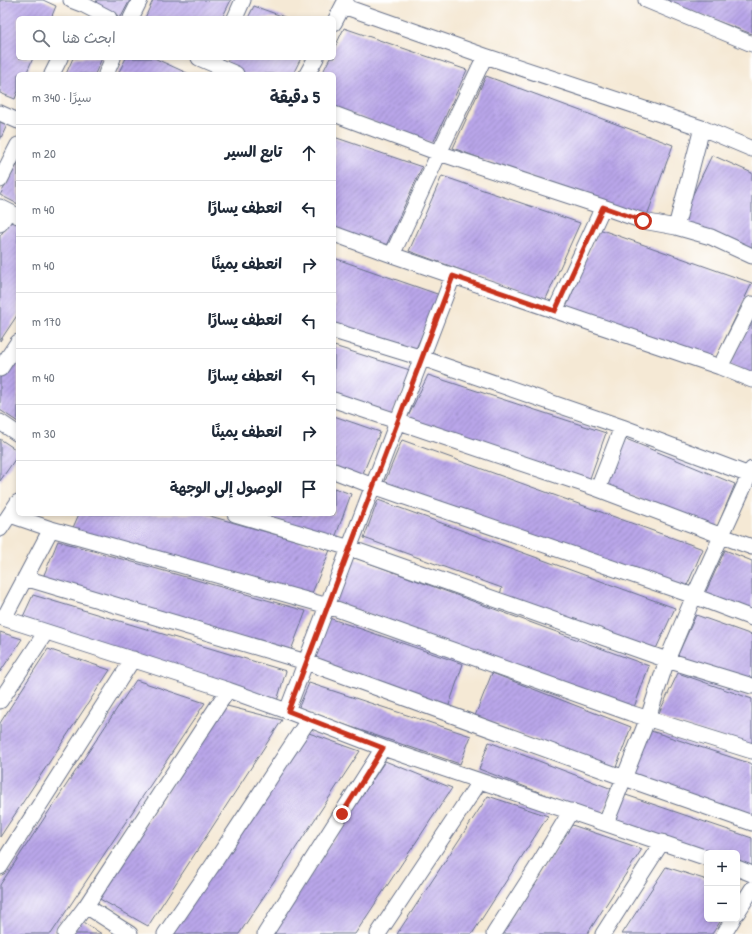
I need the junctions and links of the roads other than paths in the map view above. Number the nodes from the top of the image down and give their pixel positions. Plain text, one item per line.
1 (140, 0) edge
2 (243, 0) edge
3 (653, 1) edge
4 (345, 3) edge
5 (80, 6) edge
6 (105, 16) edge
7 (132, 16) edge
8 (236, 16) edge
9 (336, 19) edge
10 (752, 44) edge
11 (485, 56) junction
12 (59, 60) edge
13 (112, 60) edge
14 (315, 60) edge
15 (218, 62) edge
16 (53, 72) edge
17 (107, 72) edge
18 (233, 72) edge
19 (308, 72) edge
20 (0, 113) edge
21 (336, 115) edge
22 (16, 120) edge
23 (702, 128) junction
24 (16, 149) edge
25 (752, 149) edge
26 (439, 153) junction
27 (0, 180) edge
28 (603, 207) junction
29 (9, 212) edge
30 (0, 224) edge
31 (676, 227) junction
32 (336, 235) edge
33 (392, 255) junction
34 (752, 256) edge
35 (453, 276) junction
36 (752, 304) edge
37 (555, 311) junction
38 (336, 332) edge
39 (16, 345) edge
40 (422, 358) junction
41 (720, 367) junction
42 (0, 369) edge
43 (752, 380) edge
44 (336, 401) edge
45 (0, 422) edge
46 (398, 422) junction
47 (622, 427) junction
48 (16, 433) edge
49 (336, 472) edge
50 (751, 474) edge
51 (373, 486) junction
52 (598, 489) junction
53 (16, 505) edge
54 (10, 515) junction
55 (242, 516) edge
56 (0, 529) edge
57 (51, 529) junction
58 (722, 536) junction
59 (752, 547) edge
60 (350, 548) junction
61 (25, 578) junction
62 (694, 596) junction
63 (328, 606) junction
64 (2, 617) edge
65 (752, 618) edge
66 (46, 632) junction
67 (133, 659) junction
68 (667, 660) junction
69 (306, 662) junction
70 (752, 686) edge
71 (228, 690) junction
72 (0, 701) edge
73 (288, 711) junction
74 (648, 718) junction
75 (309, 720) junction
76 (383, 748) junction
77 (752, 751) edge
78 (625, 777) junction
79 (480, 781) junction
80 (571, 811) junction
81 (606, 823) junction
82 (752, 823) edge
83 (662, 842) junction
84 (704, 857) edge
85 (0, 867) edge
86 (740, 869) edge
87 (752, 874) edge
88 (752, 889) edge
89 (86, 906) junction
90 (740, 908) edge
91 (731, 922) edge
92 (65, 934) edge
93 (130, 934) edge
94 (165, 934) edge
95 (265, 934) edge
96 (378, 934) edge
97 (494, 934) edge
98 (603, 934) edge
99 (724, 934) edge

1 - 7 street
2 - 8 street
3 - 10 street
4 - 9 street
4 - 11 street
5 - 6 street
11 - 23 street
11 - 26 street
12 - 16 street
13 - 17 street
14 - 19 street
15 - 18 street
20 - 22 street
21 - 26 street
23 - 25 street
23 - 31 street
24 - 27 street
26 - 28 street
26 - 33 street
28 - 31 street
28 - 37 street
29 - 30 street
31 - 34 street
32 - 33 street
33 - 35 street
35 - 37 street
35 - 40 street
36 - 41 street
37 - 41 street
38 - 40 street
39 - 42 street
40 - 46 street
40 - 47 street
41 - 43 street
44 - 46 street
45 - 48 street
46 - 51 street
46 - 52 street
47 - 50 street
47 - 52 street
49 - 51 street
50 - 58 street
51 - 60 street
51 - 62 street
52 - 58 street
53 - 54 street
54 - 56 street
54 - 57 street
55 - 60 street
57 - 61 street
57 - 63 street
58 - 59 street
58 - 62 street
60 - 63 street
60 - 68 street
61 - 64 street
61 - 69 street
62 - 65 street
62 - 68 street
63 - 69 street
63 - 74 street
64 - 66 street
66 - 67 street
66 - 72 street
67 - 71 street
67 - 85 street
68 - 70 street
68 - 74 street
69 - 73 street
69 - 78 street
71 - 73 street
71 - 89 street
73 - 75 street
74 - 77 street
74 - 78 street
75 - 76 street
75 - 94 street
76 - 79 street
76 - 95 street
78 - 81 street
78 - 82 street
79 - 80 street
79 - 96 street
80 - 81 street
80 - 97 street
81 - 83 street
83 - 84 street
83 - 98 street
86 - 87 street
88 - 90 street
89 - 92 street
89 - 93 street
91 - 99 street

